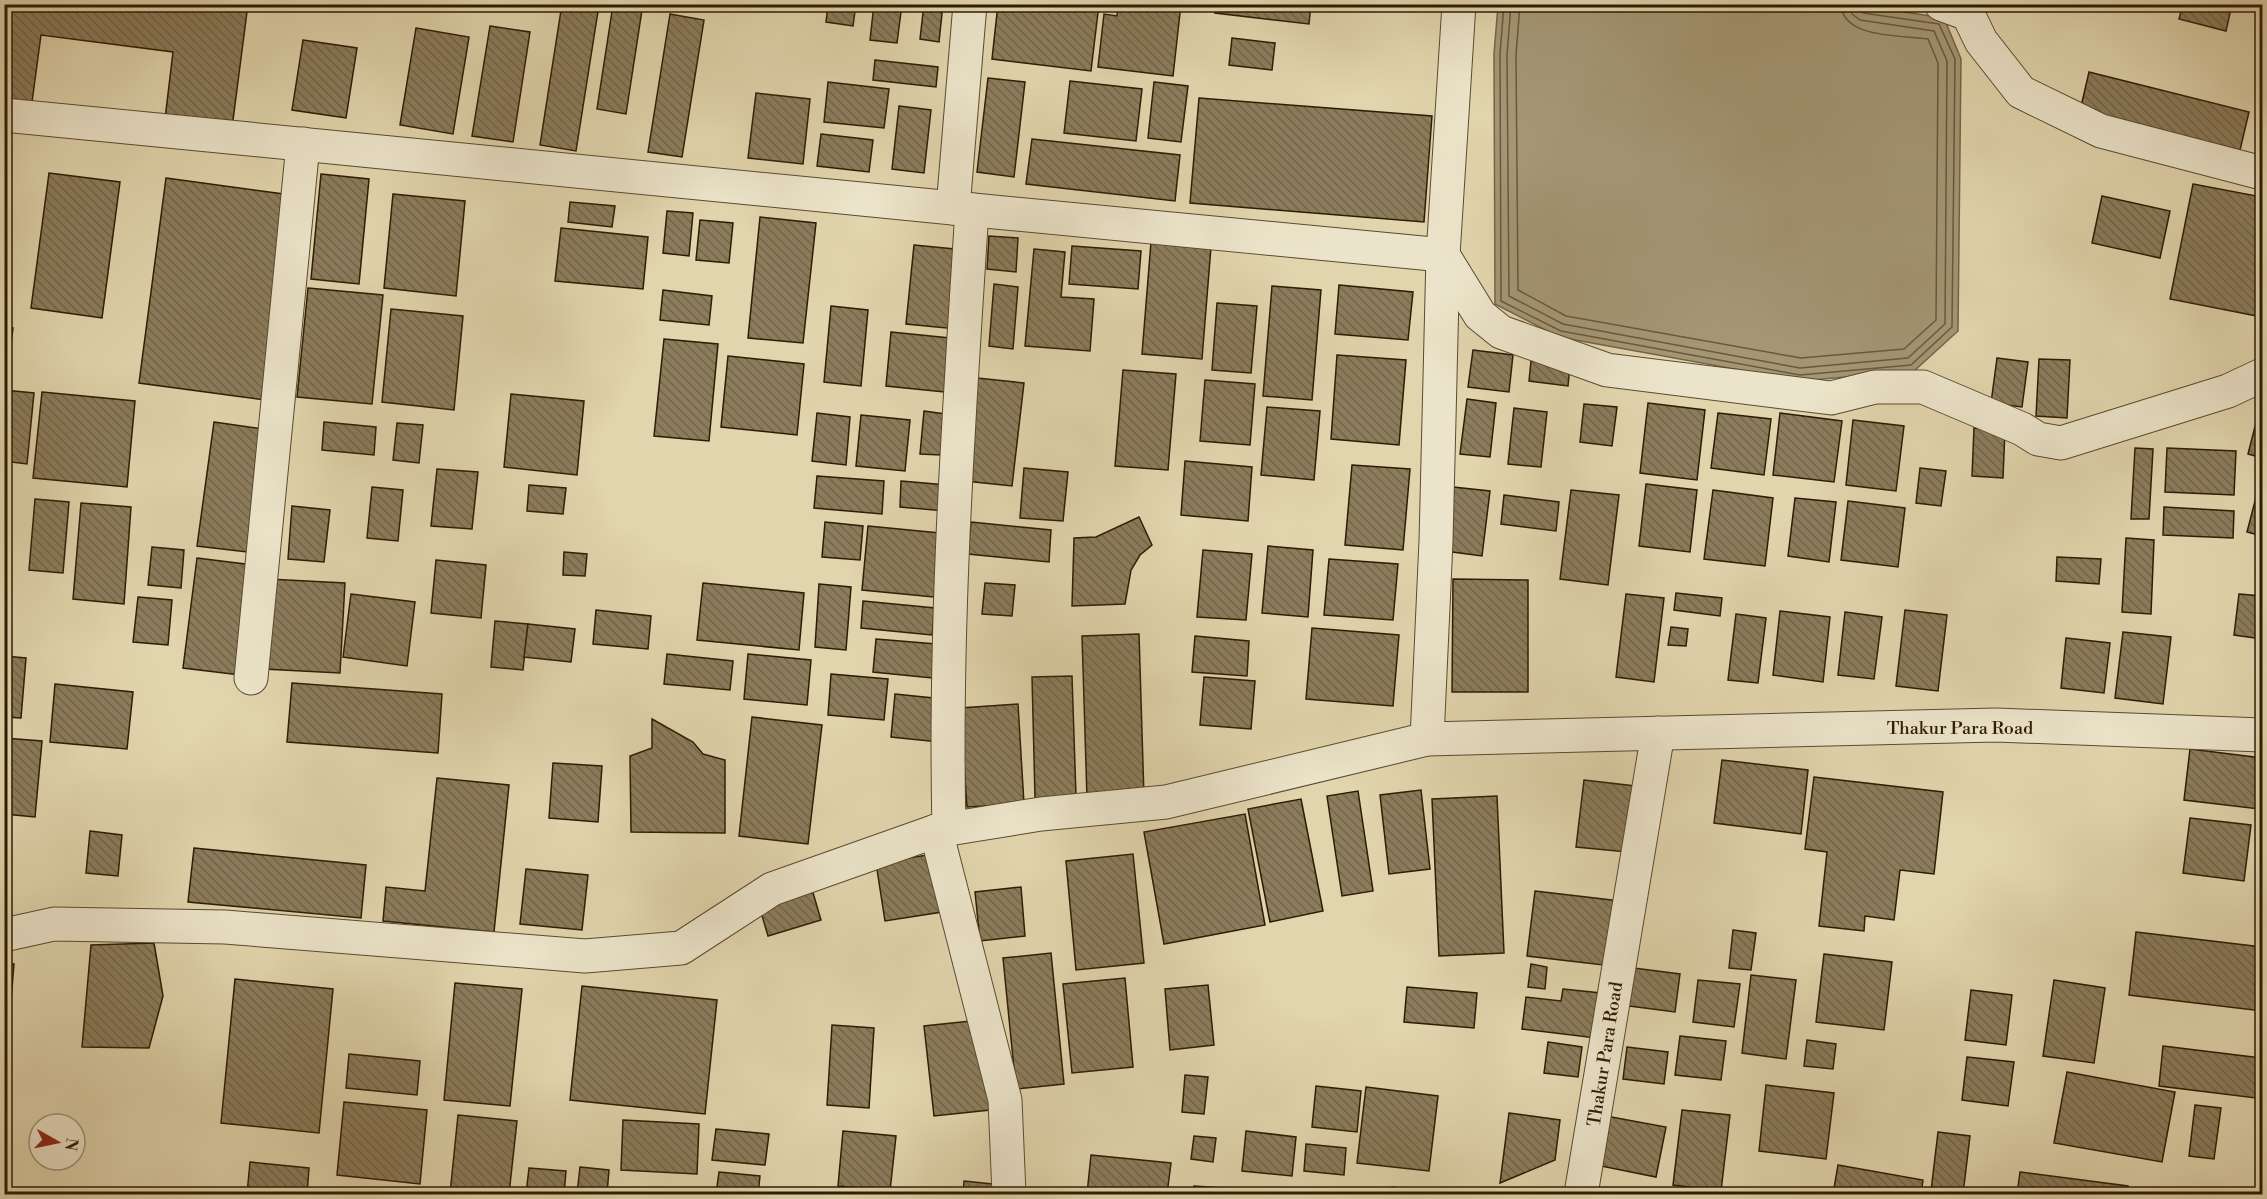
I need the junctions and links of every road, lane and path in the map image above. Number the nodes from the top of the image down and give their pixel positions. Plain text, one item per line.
1 (970, 4) edge
2 (1459, 4) edge
3 (1941, 4) edge
4 (4, 115) edge
5 (303, 144) junction
6 (2262, 173) edge
7 (963, 209) junction
8 (1443, 255) junction
9 (2262, 375) edge
10 (251, 678) dead end
11 (1658, 733) junction
12 (2262, 735) edge
13 (1427, 739) junction
14 (942, 830) junction
15 (4, 935) edge
16 (1009, 1194) edge
17 (1581, 1194) edge

1 - 7 street
2 - 8 street
3 - 6 street
4 - 5 street
5 - 7 street
5 - 10 street
7 - 8 street
7 - 14 street
8 - 9 street
8 - 13 street
11 - 12 street, Thakur Para Road
11 - 13 street, Thakur Para Road
11 - 17 street, Thakur Para Road
13 - 14 street, Thakur Para Road
14 - 15 street, Thakur Para Road
14 - 16 street

